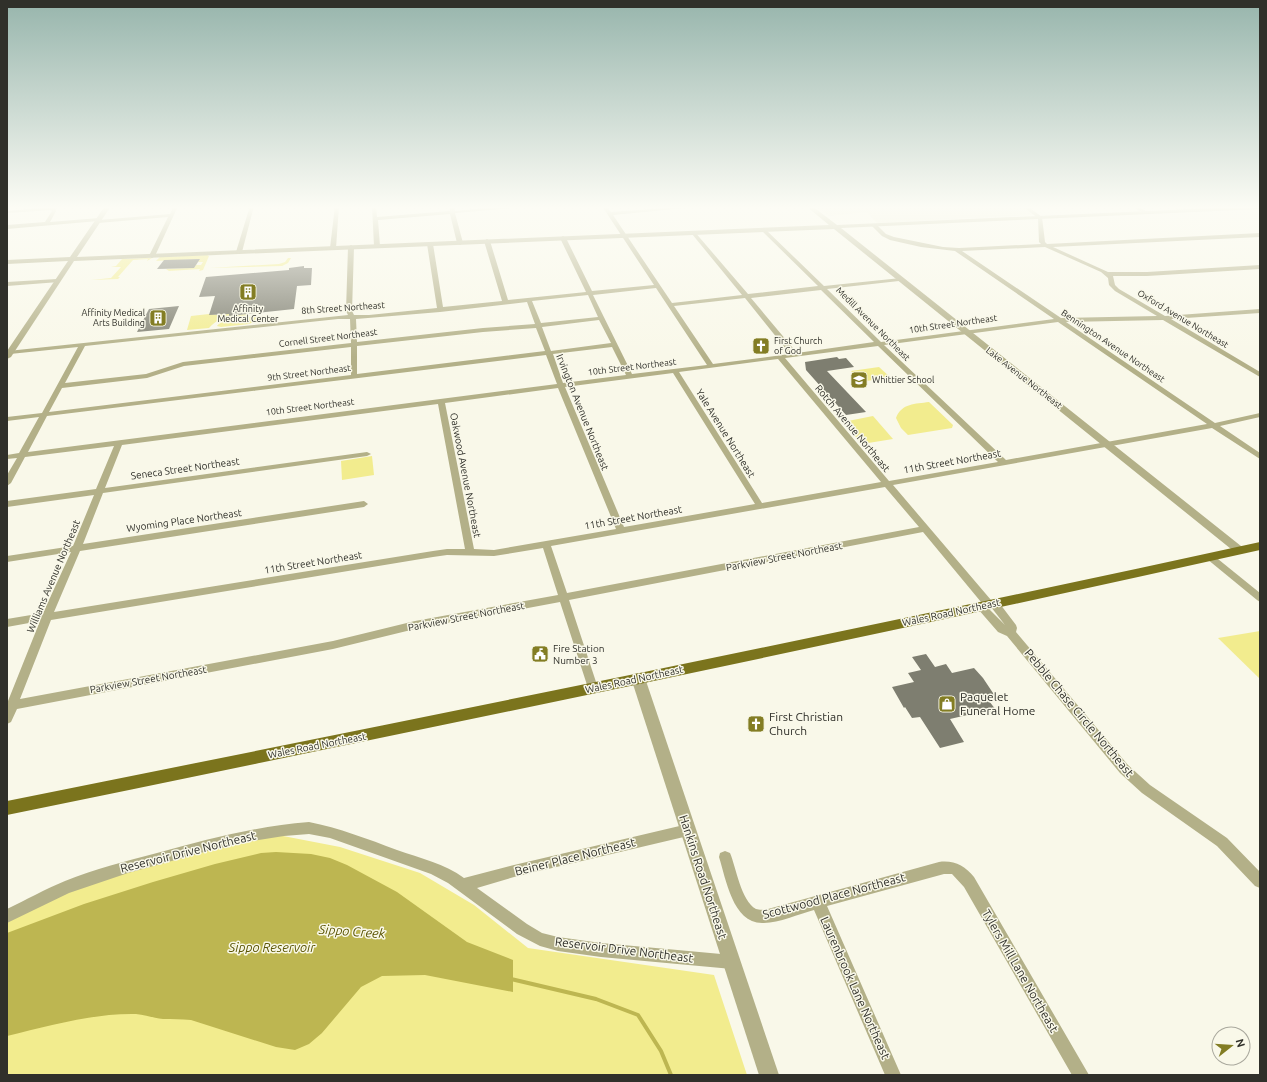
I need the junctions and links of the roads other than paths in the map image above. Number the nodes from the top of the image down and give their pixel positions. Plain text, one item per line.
1 (74, 256) edge
2 (139, 256) edge
3 (351, 256) edge
4 (432, 256) edge
5 (492, 256) edge
6 (572, 256) edge
7 (639, 256) edge
8 (713, 256) edge
9 (790, 256) edge
10 (871, 256) edge
11 (965, 256) edge
12 (1069, 256) edge
13 (72, 259) junction
14 (7, 262) edge
15 (1260, 268) edge
16 (1108, 274) junction
17 (899, 279) junction
18 (57, 281) junction
19 (7, 284) edge
20 (657, 286) junction
21 (822, 288) junction
22 (589, 293) junction
23 (746, 296) junction
24 (529, 300) junction
25 (506, 303) junction
26 (670, 305) junction
27 (440, 310) junction
28 (1260, 311) edge
29 (352, 317) junction
30 (601, 318) junction
31 (1164, 318) junction
32 (1058, 320) junction
33 (538, 326) junction
34 (966, 332) junction
35 (354, 344) junction
36 (880, 344) junction
37 (82, 345) junction
38 (614, 345) junction
39 (548, 353) junction
40 (8, 354) edge
41 (795, 355) junction
42 (780, 357) junction
43 (711, 366) junction
44 (675, 371) junction
45 (1260, 375) edge
46 (354, 376) junction
47 (630, 377) junction
48 (59, 386) junction
49 (561, 386) junction
50 (441, 401) junction
51 (45, 414) junction
52 (1260, 415) edge
53 (7, 419) edge
54 (1214, 426) junction
55 (119, 442) junction
56 (1108, 445) junction
57 (367, 454) dead end
58 (21, 455) junction
59 (7, 457) edge
60 (1260, 457) edge
61 (1004, 463) junction
62 (7, 483) edge
63 (886, 484) junction
64 (100, 491) junction
65 (7, 504) edge
66 (364, 504) dead end
67 (760, 506) junction
68 (925, 529) junction
69 (621, 531) junction
70 (546, 544) junction
71 (1260, 546) edge
72 (77, 548) junction
73 (1240, 550) junction
74 (470, 552) junction
75 (1210, 557) junction
76 (7, 559) edge
77 (564, 597) junction
78 (1260, 598) edge
79 (988, 604) junction
80 (47, 617) junction
81 (7, 623) edge
82 (638, 678) junction
83 (593, 688) junction
84 (10, 706) edge
85 (7, 719) edge
86 (7, 808) edge
87 (688, 830) junction
88 (725, 857) dead end
89 (956, 869) joint
90 (1260, 882) edge
91 (464, 885) junction
92 (818, 902) junction
93 (7, 916) edge
94 (732, 962) junction
95 (769, 1075) edge
96 (893, 1075) edge
97 (1081, 1075) edge

1 - 13 street
2 - 13 street
3 - 29 street
4 - 27 street
5 - 25 street
6 - 22 street
7 - 20 street
8 - 23 street
9 - 21 street, Medill Avenue Northeast
10 - 17 street, Lake Avenue Northeast
11 - 32 street, Bennington Avenue Northeast
12 - 16 street
13 - 14 street
13 - 18 street
15 - 16 street
16 - 31 street, Oxford Avenue Northeast
17 - 21 street
17 - 34 street, Lake Avenue Northeast
18 - 19 street
18 - 40 street
20 - 22 street, 8th Street Northeast
20 - 26 street
21 - 23 street
21 - 36 street, Medill Avenue Northeast
22 - 24 street, 8th Street Northeast
22 - 30 street
23 - 26 street
23 - 41 street
24 - 25 street, 8th Street Northeast
24 - 33 street, Irvington Avenue Northeast
25 - 27 street, 8th Street Northeast
26 - 43 street
27 - 29 street, 8th Street Northeast
28 - 31 street, 10th Street Northeast
29 - 35 street
29 - 37 street, 8th Street Northeast
30 - 33 street, Cornell Street Northeast
30 - 38 street
31 - 32 street, 10th Street Northeast
31 - 45 street, Oxford Avenue Northeast
32 - 34 street, 10th Street Northeast
32 - 54 street, Bennington Avenue Northeast
33 - 35 street, Cornell Street Northeast
33 - 39 street, Irvington Avenue Northeast
34 - 36 street, 10th Street Northeast
34 - 56 street, Lake Avenue Northeast
35 - 46 street
35 - 48 street, Cornell Street Northeast
36 - 41 street, 10th Street Northeast
36 - 61 street, Medill Avenue Northeast
37 - 40 street, 8th Street Northeast
37 - 48 street
38 - 39 street, 9th Street Northeast
38 - 47 street
39 - 46 street, 9th Street Northeast
39 - 49 street, Irvington Avenue Northeast
41 - 42 street, 10th Street Northeast
42 - 43 street, 10th Street Northeast
42 - 63 street, Rotch Avenue Northeast
43 - 44 street, 10th Street Northeast
44 - 47 street, 10th Street Northeast
44 - 67 street, Yale Avenue Northeast
46 - 51 street, 9th Street Northeast
47 - 49 street, 10th Street Northeast
48 - 51 street
49 - 50 street, 10th Street Northeast
49 - 69 street, Irvington Avenue Northeast
50 - 55 street, 10th Street Northeast
50 - 74 street, Oakwood Avenue Northeast
51 - 53 street, 9th Street Northeast
51 - 58 street
52 - 54 street, 11th Street Northeast
54 - 56 street, 11th Street Northeast
54 - 60 street, Bennington Avenue Northeast
55 - 58 street, 10th Street Northeast
55 - 64 street, Williams Avenue Northeast
56 - 61 street, 11th Street Northeast
56 - 73 street, Lake Avenue Northeast
57 - 64 street, Seneca Street Northeast
58 - 59 street, 10th Street Northeast
58 - 62 street
61 - 63 street, 11th Street Northeast
63 - 67 street, 11th Street Northeast
63 - 68 street, Rotch Avenue Northeast
64 - 65 street, Seneca Street Northeast
64 - 72 street, Williams Avenue Northeast
66 - 72 street, Wyoming Place Northeast
67 - 69 street, 11th Street Northeast
68 - 77 street, Parkview Street Northeast
68 - 79 street, Rotch Avenue Northeast
69 - 70 street, 11th Street Northeast
70 - 74 street, 11th Street Northeast
70 - 77 street
71 - 73 main road, Wales Road Northeast
72 - 76 street, Wyoming Place Northeast
72 - 80 street, Williams Avenue Northeast
73 - 75 main road, Wales Road Northeast
74 - 80 street, 11th Street Northeast
75 - 78 street
75 - 79 main road, Wales Road Northeast
77 - 83 street
77 - 84 street, Parkview Street Northeast
79 - 82 main road, Wales Road Northeast
79 - 90 street, Pebble Chase Circle Northeast
80 - 81 street, 11th Street Northeast
80 - 84 street, Williams Avenue Northeast
82 - 83 main road, Wales Road Northeast
82 - 87 street, Hankins Road Northeast
83 - 86 main road, Wales Road Northeast
84 - 85 street, Williams Avenue Northeast
87 - 91 street, Beiner Place Northeast
87 - 94 street, Hankins Road Northeast
88 - 92 street, Scottwood Place Northeast
89 - 92 street, Scottwood Place Northeast
89 - 97 street, Tylers Mill Lane Northeast
91 - 93 street, Reservoir Drive Northeast
91 - 94 street, Reservoir Drive Northeast
92 - 96 street, Laurenbrook Lane Northeast
94 - 95 street, Hankins Road Northeast

